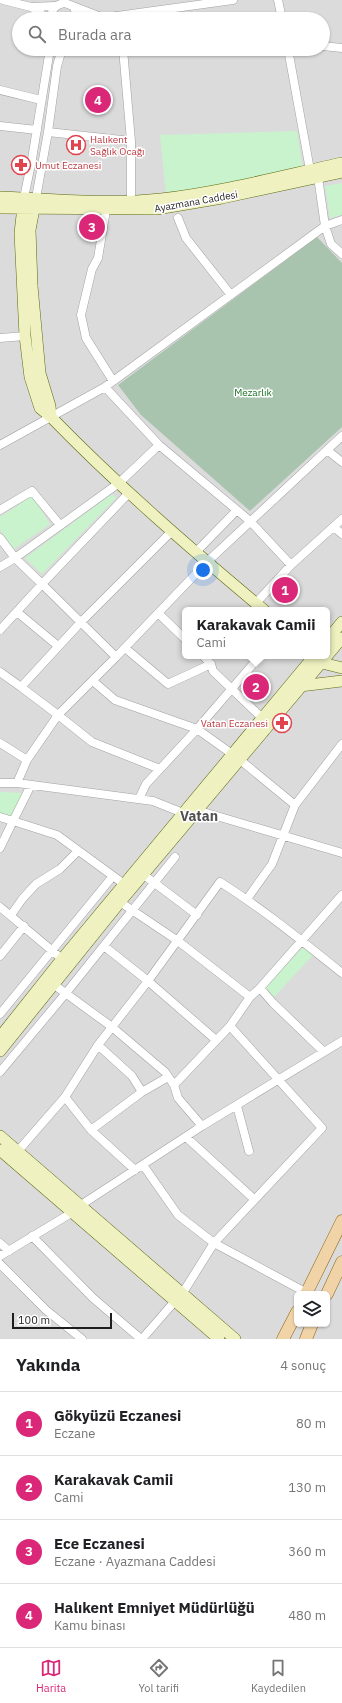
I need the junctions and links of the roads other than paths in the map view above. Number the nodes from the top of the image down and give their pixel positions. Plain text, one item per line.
1 (3, 0) edge
2 (233, 0) edge
3 (278, 0) edge
4 (210, 2) edge
5 (58, 3) edge
6 (71, 4) edge
7 (31, 8) junction
8 (38, 12) edge
9 (52, 12) edge
10 (86, 12) edge
11 (150, 12) edge
12 (281, 12) edge
13 (330, 47) edge
14 (342, 48) edge
15 (49, 56) edge
16 (60, 56) edge
17 (124, 56) edge
18 (289, 56) edge
19 (0, 90) edge
20 (40, 100) junction
21 (0, 126) edge
22 (37, 130) junction
23 (48, 132) junction
24 (131, 141) junction
25 (342, 163) edge
26 (310, 170) junction
27 (342, 172) edge
28 (298, 177) junction
29 (318, 177) junction
30 (0, 197) edge
31 (131, 200) junction
32 (23, 203) junction
33 (35, 203) junction
34 (0, 208) edge
35 (106, 210) junction
36 (178, 218) dead end
37 (342, 220) edge
38 (325, 226) junction
39 (342, 254) edge
40 (231, 295) junction
41 (26, 336) junction
42 (0, 338) edge
43 (113, 381) junction
44 (105, 387) junction
45 (51, 417) junction
46 (342, 436) edge
47 (0, 445) edge
48 (159, 445) junction
49 (327, 450) junction
50 (342, 462) edge
51 (118, 483) junction
52 (129, 493) junction
53 (0, 510) edge
54 (237, 510) junction
55 (342, 519) edge
56 (250, 521) junction
57 (60, 525) junction
58 (334, 527) junction
59 (172, 531) junction
60 (342, 534) edge
61 (0, 538) edge
62 (196, 552) junction
63 (15, 558) junction
64 (207, 562) junction
65 (291, 565) junction
66 (0, 567) edge
67 (42, 584) junction
68 (260, 607) edge
69 (17, 612) junction
70 (158, 613) junction
71 (81, 622) junction
72 (342, 622) edge
73 (0, 630) edge
74 (182, 636) edge
75 (342, 638) edge
76 (58, 646) junction
77 (332, 647) edge
78 (125, 648) junction
79 (116, 657) junction
80 (206, 659) edge
81 (257, 659) edge
82 (315, 659) edge
83 (315, 659) edge
84 (319, 659) edge
85 (211, 664) junction
86 (342, 668) edge
87 (0, 672) edge
88 (93, 681) junction
89 (342, 681) edge
90 (300, 686) junction
91 (21, 687) junction
92 (231, 689) junction
93 (58, 715) junction
94 (262, 718) junction
95 (197, 729) junction
96 (0, 743) edge
97 (342, 744) edge
98 (235, 757) junction
99 (27, 760) junction
100 (160, 769) junction
101 (0, 783) edge
102 (17, 783) junction
103 (31, 785) junction
104 (139, 799) junction
105 (295, 805) junction
106 (189, 812) junction
107 (0, 817) edge
108 (13, 821) junction
109 (284, 837) junction
110 (0, 848) edge
111 (78, 851) junction
112 (342, 853) edge
113 (175, 857) dead end
114 (140, 872) junction
115 (113, 876) junction
116 (154, 883) junction
117 (124, 884) junction
118 (342, 895) edge
119 (247, 899) junction
120 (120, 902) junction
121 (0, 907) edge
122 (132, 910) junction
123 (11, 915) junction
124 (197, 915) junction
125 (24, 926) junction
126 (303, 940) junction
127 (178, 941) junction
128 (104, 946) junction
129 (52, 951) junction
130 (0, 956) edge
131 (62, 959) junction
132 (342, 973) edge
133 (148, 981) junction
134 (53, 984) junction
135 (260, 988) junction
136 (66, 993) junction
137 (250, 997) junction
138 (0, 1014) edge
139 (4, 1026) edge
140 (230, 1026) junction
141 (112, 1027) junction
142 (0, 1037) edge
143 (216, 1040) junction
144 (342, 1042) edge
145 (98, 1045) junction
146 (0, 1051) edge
147 (324, 1052) junction
148 (0, 1072) edge
149 (168, 1076) junction
150 (280, 1080) junction
151 (174, 1085) junction
152 (142, 1092) junction
153 (65, 1097) junction
154 (236, 1106) junction
155 (202, 1126) junction
156 (91, 1130) junction
157 (0, 1136) edge
158 (186, 1137) junction
159 (0, 1150) edge
160 (18, 1151) junction
161 (249, 1151) dead end
162 (143, 1165) junction
163 (135, 1170) junction
164 (254, 1199) junction
165 (77, 1208) junction
166 (342, 1221) edge
167 (32, 1236) junction
168 (0, 1243) edge
169 (214, 1243) junction
170 (9, 1251) junction
171 (0, 1256) edge
172 (342, 1262) edge
173 (0, 1264) edge
174 (303, 1291) edge
175 (308, 1291) edge
176 (328, 1291) edge
177 (178, 1297) junction
178 (294, 1317) edge
179 (312, 1327) edge
180 (313, 1327) edge
181 (82, 1339) edge
182 (141, 1339) edge
183 (219, 1339) edge
184 (235, 1339) edge
185 (282, 1339) edge
186 (306, 1339) edge
187 (313, 1339) edge

1 - 7 street
2 - 4 street
3 - 12 street
4 - 11 street
5 - 6 street
5 - 7 street
5 - 9 street
6 - 10 street
7 - 8 street
13 - 14 street
15 - 20 street
16 - 23 street
17 - 24 street
18 - 26 street
19 - 20 street
20 - 22 street
21 - 22 street
22 - 32 street
23 - 24 street
23 - 33 street
24 - 31 street
25 - 26 street, Ayazmana Caddesi
26 - 28 street, Ayazmana Caddesi
27 - 29 street, Ayazmana Caddesi
28 - 29 street, Ayazmana Caddesi
28 - 31 street, Ayazmana Caddesi
28 - 35 street, Ayazmana Caddesi
29 - 38 street
30 - 32 street, Ayazmana Caddesi
31 - 33 street, Ayazmana Caddesi
32 - 33 street, Ayazmana Caddesi
32 - 34 street, Ayazmana Caddesi
32 - 41 street
33 - 35 street, Ayazmana Caddesi
33 - 45 street
35 - 43 street
36 - 40 street
37 - 38 street
38 - 39 street
38 - 40 street
40 - 43 street
41 - 42 street
41 - 45 street
43 - 44 street
44 - 45 street
44 - 48 street
45 - 47 street
45 - 51 street
46 - 49 street
48 - 51 street
48 - 54 street
49 - 50 street
49 - 56 street
51 - 52 street
51 - 57 street
52 - 59 street
52 - 67 street
53 - 57 street
54 - 56 street
54 - 62 street
55 - 58 street
56 - 64 street
56 - 65 street
57 - 63 street
58 - 60 street
58 - 65 street
59 - 62 street
59 - 71 street
61 - 63 street
62 - 64 street
63 - 66 street
63 - 67 street
64 - 68 street
64 - 70 street
65 - 68 street
67 - 69 street
67 - 71 street
69 - 73 street
69 - 76 street
70 - 74 street
70 - 78 street
71 - 76 street
71 - 79 street
72 - 77 street
75 - 77 street
76 - 91 street
78 - 79 street
78 - 85 street
79 - 88 street
80 - 85 street
81 - 92 street
82 - 90 street
83 - 94 street
84 - 86 street
85 - 92 street
87 - 91 street
88 - 93 street
88 - 95 street
89 - 90 street
90 - 98 street
91 - 93 street
92 - 94 street
92 - 95 street
93 - 99 street
93 - 100 street
94 - 98 street
95 - 98 street
95 - 100 street
96 - 99 street
97 - 105 street
98 - 105 street
98 - 106 street
99 - 102 street
100 - 104 street
101 - 102 street
102 - 103 street
103 - 104 street
103 - 108 street
104 - 106 street
105 - 109 street
106 - 109 street
106 - 114 street
107 - 108 street
108 - 110 street
108 - 111 street
109 - 112 street
109 - 119 street
111 - 115 street
111 - 123 street
113 - 116 street
114 - 116 street
114 - 117 street
114 - 120 street
115 - 117 street
115 - 129 street
116 - 122 street
116 - 124 street
117 - 131 street
118 - 126 street
119 - 124 street
119 - 126 street
120 - 122 street
120 - 134 street
121 - 123 street
122 - 127 street
122 - 128 street
123 - 125 street
124 - 127 street
125 - 129 street
125 - 130 street
126 - 132 street
126 - 135 street
127 - 133 street
127 - 137 street
128 - 133 street
128 - 136 street
129 - 131 street
129 - 138 street
131 - 139 street
133 - 141 street
133 - 143 street
134 - 136 street
134 - 146 street
135 - 137 street
135 - 147 street
136 - 141 street
136 - 148 street
137 - 140 street
139 - 142 street
140 - 143 street
140 - 150 street
141 - 145 street
141 - 149 street
143 - 151 street
144 - 147 street
145 - 152 street
145 - 153 street
147 - 150 street
149 - 151 street
149 - 152 street
150 - 154 street
150 - 164 street
151 - 155 street
152 - 156 street
153 - 156 street
153 - 160 street
154 - 155 street
154 - 161 street
155 - 158 street
156 - 163 street
157 - 160 street
158 - 162 street
158 - 164 street
159 - 165 street
160 - 165 street
162 - 163 street
162 - 169 street
163 - 165 street
164 - 169 street
165 - 167 street
165 - 177 street
166 - 175 main road
167 - 170 street
167 - 182 street
168 - 170 street
169 - 174 street
169 - 177 street
170 - 171 street
172 - 176 main road
173 - 181 street
177 - 182 street
177 - 183 street
177 - 184 street
178 - 185 main road
179 - 186 main road
180 - 187 main road

